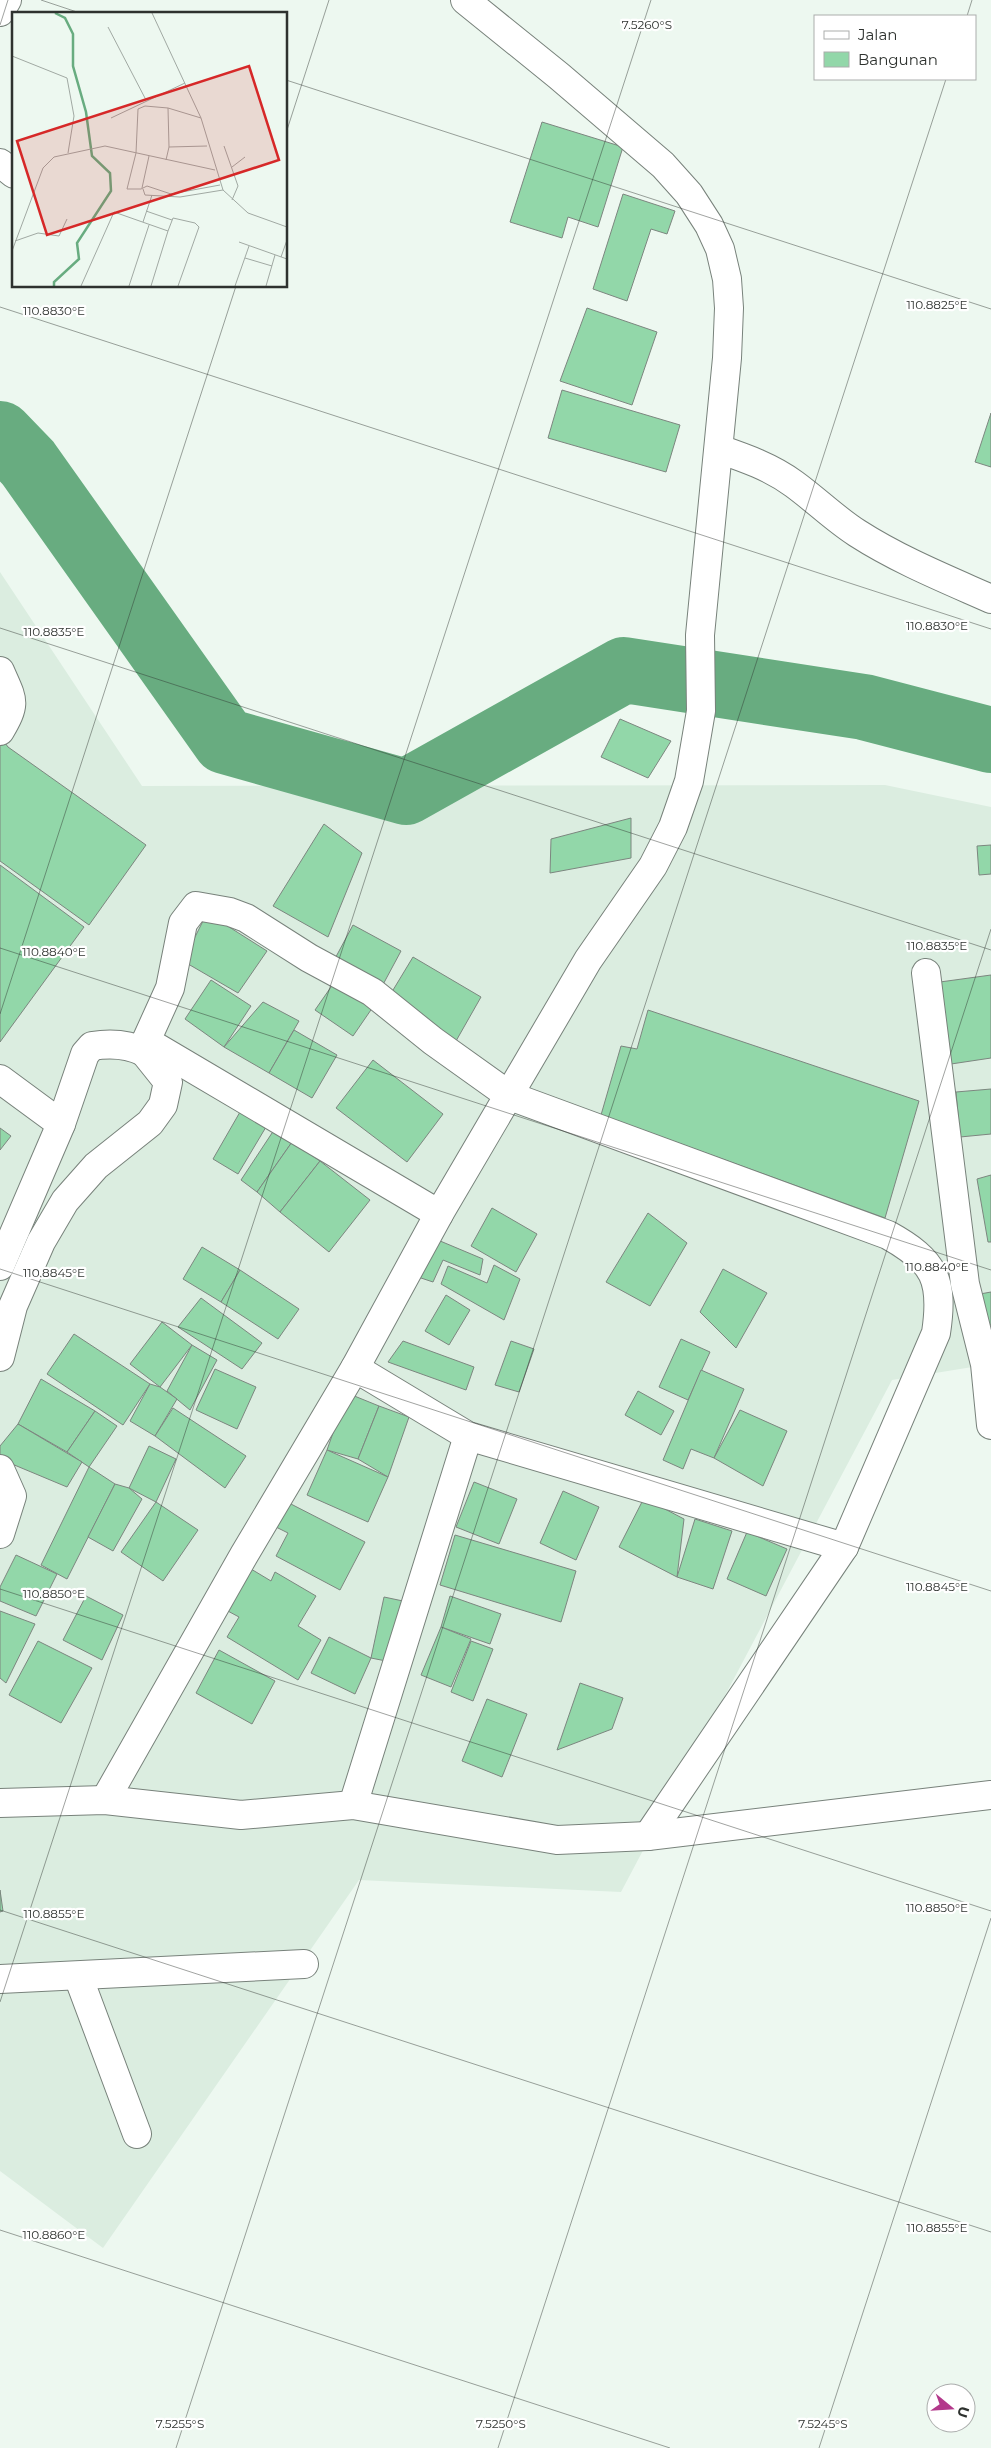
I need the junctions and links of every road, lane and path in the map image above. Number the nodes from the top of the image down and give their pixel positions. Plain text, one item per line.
1 (7, 0) edge
2 (465, 0) edge
3 (0, 12) edge
4 (0, 163) edge
5 (12, 172) edge
6 (719, 449) junction
7 (991, 599) edge
8 (0, 671) edge
9 (0, 731) edge
10 (926, 973) dead end
11 (145, 1046) junction
12 (0, 1079) edge
13 (510, 1096) junction
14 (61, 1124) junction
15 (439, 1214) junction
16 (0, 1266) edge
17 (0, 1357) edge
18 (988, 1363) edge
19 (354, 1368) junction
20 (991, 1425) edge
21 (468, 1436) junction
22 (0, 1469) edge
23 (0, 1534) edge
24 (844, 1547) junction
25 (991, 1795) edge
26 (105, 1800) junction
27 (0, 1803) edge
28 (353, 1805) junction
29 (648, 1836) junction
30 (304, 1964) dead end
31 (78, 1976) junction
32 (0, 1979) edge
33 (137, 2134) dead end

1 - 3 street
2 - 6 street
4 - 5 street
6 - 7 street
6 - 13 street
8 - 9 street
10 - 18 street
11 - 13 street
11 - 14 street
11 - 15 street
11 - 17 street
12 - 14 street
13 - 15 street
13 - 24 street
14 - 16 street
15 - 19 street
18 - 20 street
19 - 21 street
19 - 26 street
21 - 24 street
21 - 28 street
22 - 23 street
24 - 29 street
25 - 29 street
26 - 27 street
26 - 28 street
28 - 29 street
30 - 31 street
31 - 32 street
31 - 33 street

